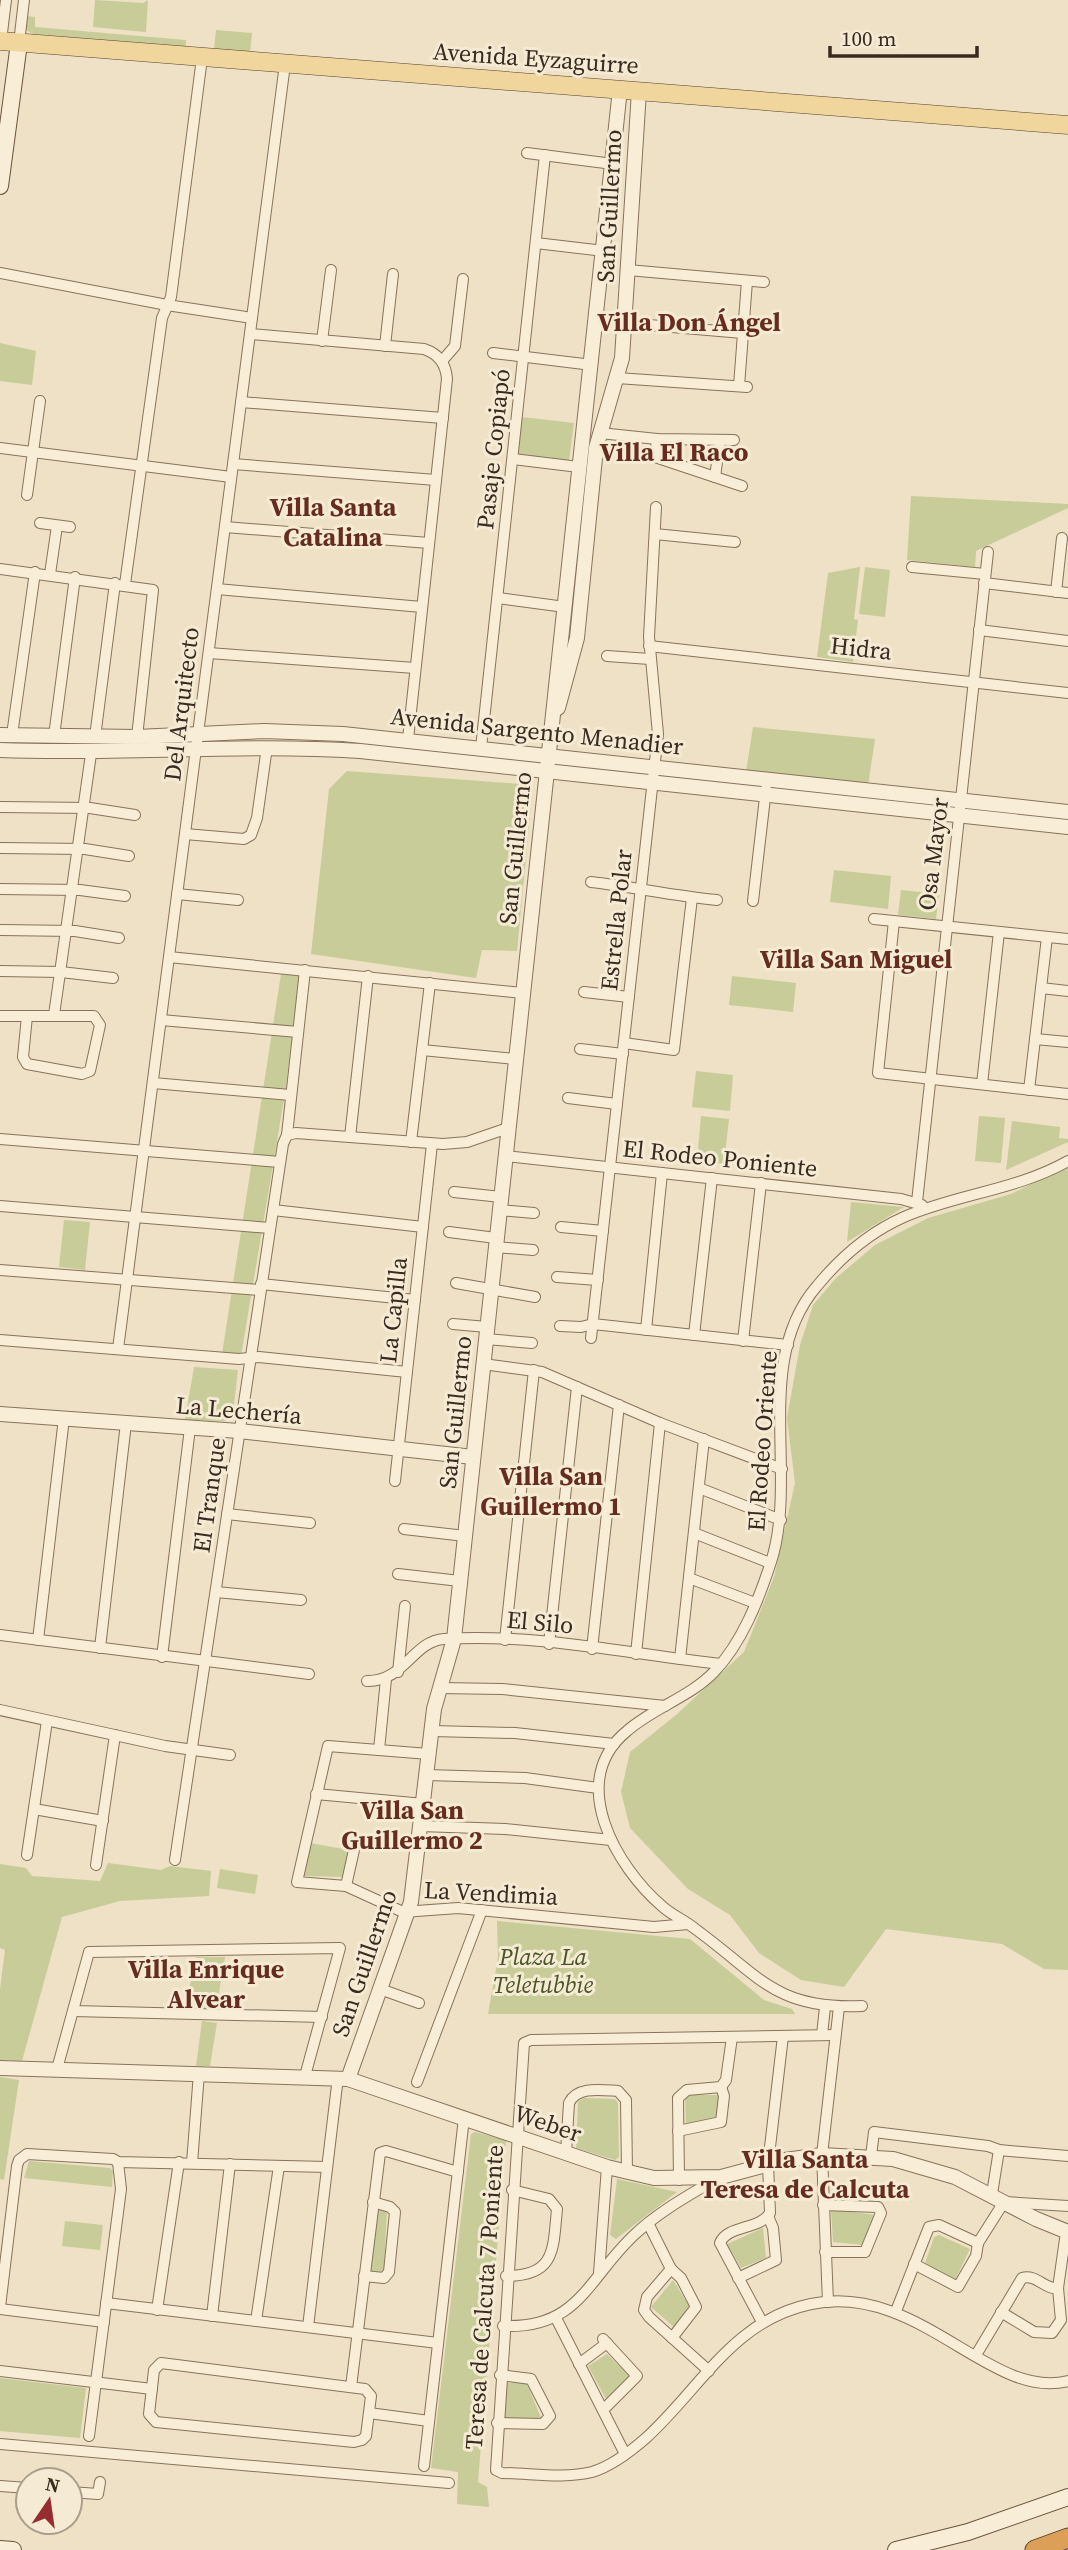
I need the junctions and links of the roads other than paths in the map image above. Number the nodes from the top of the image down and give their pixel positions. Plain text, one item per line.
1 (6, 0) edge
2 (24, 0) edge
3 (6, 42) edge
4 (0, 47) edge
5 (202, 58) junction
6 (285, 64) junction
7 (620, 89) junction
8 (639, 91) junction
9 (1068, 125) edge
10 (527, 153) dead end
11 (545, 155) junction
12 (614, 164) junction
13 (0, 186) edge
14 (536, 243) junction
15 (604, 251) junction
16 (331, 270) dead end
17 (628, 270) junction
18 (0, 273) edge
19 (393, 274) dead end
20 (463, 279) dead end
21 (747, 281) junction
22 (764, 282) dead end
23 (167, 305) junction
24 (252, 318) junction
25 (625, 323) junction
26 (743, 333) junction
27 (250, 334) junction
28 (322, 341) junction
29 (385, 346) junction
30 (494, 353) dead end
31 (524, 356) junction
32 (442, 361) junction
33 (591, 369) junction
34 (617, 378) junction
35 (40, 401) dead end
36 (241, 402) junction
37 (443, 418) junction
38 (600, 433) junction
39 (656, 439) junction
40 (720, 440) junction
41 (734, 440) dead end
42 (0, 448) edge
43 (33, 452) junction
44 (513, 459) junction
45 (233, 464) junction
46 (142, 466) junction
47 (579, 467) junction
48 (232, 477) junction
49 (715, 477) junction
50 (436, 480) junction
51 (742, 486) dead end
52 (27, 495) dead end
53 (656, 507) dead end
54 (40, 523) dead end
55 (57, 526) junction
56 (70, 527) dead end
57 (225, 527) junction
58 (655, 534) junction
59 (1062, 537) dead end
60 (735, 542) dead end
61 (429, 543) junction
62 (988, 552) dead end
63 (912, 567) dead end
64 (0, 569) edge
65 (35, 572) junction
66 (50, 574) junction
67 (75, 577) junction
68 (985, 579) junction
69 (120, 583) junction
70 (217, 589) junction
71 (1056, 592) junction
72 (1068, 593) edge
73 (498, 598) junction
74 (422, 607) junction
75 (565, 607) junction
76 (979, 631) junction
77 (1068, 641) edge
78 (649, 646) junction
79 (209, 653) junction
80 (607, 656) dead end
81 (650, 659) junction
82 (415, 668) junction
83 (974, 682) junction
84 (1068, 693) edge
85 (198, 734) junction
86 (6, 735) edge
87 (54, 736) junction
88 (550, 736) junction
89 (95, 737) junction
90 (137, 737) junction
91 (408, 739) junction
92 (267, 747) junction
93 (481, 748) junction
94 (0, 750) edge
95 (196, 750) junction
96 (91, 754) junction
97 (547, 763) junction
98 (654, 774) junction
99 (766, 786) junction
100 (0, 807) edge
101 (959, 807) junction
102 (84, 809) junction
103 (1068, 812) edge
104 (135, 815) dead end
105 (1068, 827) edge
106 (185, 834) junction
107 (0, 848) edge
108 (78, 850) junction
109 (129, 856) dead end
110 (591, 882) dead end
111 (0, 889) edge
112 (72, 890) junction
113 (641, 890) junction
114 (177, 894) junction
115 (125, 896) dead end
116 (692, 898) junction
117 (238, 900) dead end
118 (717, 900) dead end
119 (753, 901) dead end
120 (874, 919) dead end
121 (894, 921) junction
122 (946, 926) junction
123 (0, 930) edge
124 (67, 932) junction
125 (999, 932) junction
126 (1047, 937) junction
127 (119, 938) dead end
128 (1068, 939) edge
129 (169, 957) junction
130 (305, 970) junction
131 (0, 971) edge
132 (61, 972) junction
133 (368, 976) junction
134 (113, 978) dead end
135 (430, 983) junction
136 (1041, 988) junction
137 (1068, 991) edge
138 (584, 992) dead end
139 (522, 993) junction
140 (629, 997) junction
141 (54, 1015) junction
142 (0, 1016) edge
143 (27, 1016) junction
144 (161, 1020) junction
145 (298, 1032) junction
146 (1035, 1039) junction
147 (1068, 1042) edge
148 (580, 1049) dead end
149 (623, 1049) junction
150 (422, 1050) junction
151 (515, 1059) junction
152 (930, 1078) junction
153 (153, 1083) junction
154 (982, 1084) junction
155 (1029, 1090) junction
156 (1068, 1094) edge
157 (290, 1095) junction
158 (568, 1098) dead end
159 (617, 1104) junction
160 (508, 1128) junction
161 (287, 1135) junction
162 (351, 1137) junction
163 (0, 1139) edge
164 (411, 1142) junction
165 (432, 1144) junction
166 (144, 1151) junction
167 (505, 1156) junction
168 (1068, 1161) edge
169 (280, 1162) junction
170 (610, 1167) junction
171 (662, 1173) junction
172 (712, 1178) junction
173 (761, 1183) junction
174 (454, 1192) dead end
175 (917, 1202) junction
176 (500, 1203) junction
177 (0, 1206) edge
178 (928, 1209) junction
179 (272, 1210) junction
180 (534, 1213) dead end
181 (135, 1217) junction
182 (423, 1227) junction
183 (561, 1227) dead end
184 (270, 1228) junction
185 (603, 1231) junction
186 (449, 1232) dead end
187 (496, 1242) junction
188 (533, 1250) dead end
189 (0, 1270) edge
190 (558, 1277) dead end
191 (127, 1280) junction
192 (598, 1280) junction
193 (456, 1283) dead end
194 (261, 1287) junction
195 (491, 1289) junction
196 (535, 1297) dead end
197 (415, 1300) junction
198 (453, 1324) dead end
199 (593, 1324) junction
200 (561, 1325) dead end
201 (646, 1330) junction
202 (486, 1333) junction
203 (694, 1335) junction
204 (591, 1338) dead end
205 (0, 1340) edge
206 (743, 1341) junction
207 (532, 1343) dead end
208 (788, 1345) junction
209 (118, 1349) junction
210 (250, 1358) junction
211 (483, 1364) junction
212 (534, 1370) junction
213 (407, 1372) junction
214 (577, 1387) junction
215 (619, 1405) junction
216 (0, 1414) edge
217 (64, 1418) junction
218 (126, 1423) junction
219 (660, 1423) junction
220 (190, 1427) junction
221 (239, 1431) junction
222 (704, 1439) junction
223 (399, 1448) junction
224 (473, 1457) junction
225 (782, 1469) junction
226 (395, 1481) dead end
227 (699, 1488) junction
228 (227, 1514) junction
229 (781, 1520) junction
230 (310, 1523) dead end
231 (404, 1529) dead end
232 (694, 1534) junction
233 (465, 1536) junction
234 (770, 1563) junction
235 (398, 1574) dead end
236 (689, 1577) junction
237 (460, 1581) junction
238 (216, 1592) junction
239 (301, 1600) dead end
240 (755, 1602) junction
241 (405, 1606) dead end
242 (0, 1635) edge
243 (454, 1639) junction
244 (38, 1640) junction
245 (505, 1640) junction
246 (549, 1644) junction
247 (100, 1648) junction
248 (592, 1649) junction
249 (636, 1654) junction
250 (162, 1657) junction
251 (680, 1659) junction
252 (206, 1662) junction
253 (721, 1664) junction
254 (398, 1672) junction
255 (309, 1674) dead end
256 (386, 1679) junction
257 (367, 1681) dead end
258 (439, 1688) junction
259 (665, 1706) junction
260 (0, 1710) edge
261 (47, 1720) junction
262 (432, 1731) junction
263 (116, 1735) junction
264 (614, 1744) junction
265 (192, 1750) junction
266 (379, 1750) junction
267 (429, 1754) junction
268 (230, 1755) dead end
269 (427, 1775) junction
270 (598, 1788) junction
271 (316, 1794) junction
272 (424, 1804) junction
273 (34, 1810) junction
274 (103, 1821) junction
275 (421, 1826) junction
276 (356, 1840) dead end
277 (611, 1840) junction
278 (27, 1855) dead end
279 (175, 1860) dead end
280 (96, 1865) dead end
281 (346, 1885) junction
282 (482, 1910) junction
283 (408, 1911) junction
284 (688, 1924) junction
285 (380, 1989) junction
286 (419, 2003) dead end
287 (862, 2006) dead end
288 (825, 2007) junction
289 (839, 2007) junction
290 (73, 2011) junction
291 (321, 2017) junction
292 (822, 2035) junction
293 (835, 2035) junction
294 (783, 2036) junction
295 (732, 2037) junction
296 (0, 2068) edge
297 (57, 2069) junction
298 (199, 2073) junction
299 (305, 2076) junction
300 (343, 2078) junction
301 (417, 2082) dead end
302 (721, 2087) junction
303 (464, 2118) junction
304 (678, 2132) junction
305 (516, 2136) junction
306 (999, 2150) junction
307 (566, 2153) junction
308 (822, 2155) junction
309 (871, 2156) junction
310 (1068, 2156) edge
311 (118, 2162) junction
312 (179, 2162) junction
313 (192, 2163) junction
314 (230, 2164) junction
315 (768, 2164) junction
316 (279, 2166) junction
317 (327, 2167) junction
318 (607, 2167) junction
319 (458, 2172) junction
320 (626, 2172) junction
321 (721, 2177) junction
322 (679, 2180) junction
323 (0, 2189) edge
324 (512, 2190) junction
325 (14, 2192) junction
326 (998, 2198) junction
327 (373, 2202) junction
328 (823, 2205) junction
329 (1068, 2206) edge
330 (768, 2216) junction
331 (648, 2223) junction
332 (1067, 2232) edge
333 (978, 2243) junction
334 (825, 2252) junction
335 (914, 2264) junction
336 (671, 2269) junction
337 (2, 2271) edge
338 (599, 2273) junction
339 (364, 2276) junction
340 (506, 2276) junction
341 (738, 2278) junction
342 (1058, 2288) junction
343 (828, 2302) junction
344 (106, 2303) junction
345 (0, 2308) edge
346 (157, 2309) junction
347 (896, 2311) junction
348 (1002, 2312) junction
349 (212, 2316) junction
350 (556, 2318) junction
351 (256, 2321) junction
352 (104, 2322) junction
353 (762, 2322) junction
354 (503, 2326) junction
355 (308, 2328) junction
356 (357, 2333) junction
357 (671, 2338) junction
358 (438, 2343) junction
359 (976, 2355) junction
360 (579, 2364) junction
361 (0, 2371) edge
362 (709, 2371) junction
363 (500, 2375) junction
364 (1068, 2381) edge
365 (96, 2382) junction
366 (351, 2387) junction
367 (152, 2389) junction
368 (603, 2410) junction
369 (369, 2413) junction
370 (429, 2421) junction
371 (497, 2423) junction
372 (89, 2436) dead end
373 (0, 2444) edge
374 (625, 2454) junction
375 (424, 2466) dead end
376 (100, 2482) dead end
377 (449, 2483) dead end
378 (84, 2493) edge
379 (1068, 2497) edge
380 (1068, 2538) edge
381 (0, 2549) edge
382 (13, 2550) edge
383 (896, 2550) edge
384 (1035, 2550) edge

1 - 3 street
2 - 3 street
3 - 4 main road
3 - 5 main road, Avenida Eyzaguirre
3 - 13 main road
5 - 6 main road, Avenida Eyzaguirre
5 - 23 street
6 - 7 main road, Avenida Eyzaguirre
6 - 24 street, Del Arquitecto
7 - 8 main road, Avenida Eyzaguirre
7 - 12 street, San Guillermo
8 - 9 main road, Avenida Eyzaguirre
8 - 17 street, San Guillermo
10 - 11 street
11 - 12 street
11 - 14 street, Pasaje Copiapó
12 - 15 street, San Guillermo
14 - 15 street
14 - 31 street, Pasaje Copiapó
15 - 33 street, San Guillermo
16 - 28 street
17 - 21 street
17 - 25 street, San Guillermo
18 - 23 street
19 - 29 street
20 - 32 street
21 - 22 street
21 - 26 street
23 - 24 street
23 - 46 street
24 - 27 street, Del Arquitecto
25 - 26 street
25 - 34 street, San Guillermo
26 - 34 street
27 - 28 street
27 - 36 street, Del Arquitecto
28 - 29 street
29 - 32 street
30 - 31 street
31 - 33 street
31 - 44 street, Pasaje Copiapó
32 - 37 street
33 - 34 street
33 - 47 street, San Guillermo
34 - 38 street, San Guillermo
35 - 43 street
36 - 37 street
36 - 45 street, Del Arquitecto
37 - 50 street
38 - 39 street
38 - 88 street, San Guillermo
39 - 40 street
39 - 49 street
40 - 41 street
40 - 49 street
42 - 43 street
43 - 46 street
43 - 52 street
44 - 47 street
44 - 73 street, Pasaje Copiapó
45 - 48 street, Del Arquitecto
45 - 50 street
46 - 48 street
46 - 69 street
47 - 75 street, San Guillermo
48 - 57 street, Del Arquitecto
49 - 51 street
50 - 61 street
53 - 58 street, Estrella Polar
54 - 55 street
55 - 56 street
55 - 66 street
57 - 61 street
57 - 70 street, Del Arquitecto
58 - 60 street
58 - 78 street, Estrella Polar
59 - 71 street
61 - 74 street
62 - 68 street, Osa Mayor
63 - 68 street
64 - 65 street
65 - 66 street
65 - 86 street
66 - 67 street
67 - 69 street
67 - 87 street
68 - 71 street
68 - 76 street, Osa Mayor
69 - 89 street
69 - 90 street
70 - 74 street
70 - 79 street, Del Arquitecto
71 - 72 street
73 - 75 street
73 - 93 street, Pasaje Copiapó
74 - 82 street
75 - 88 street, San Guillermo
76 - 77 street
76 - 83 street, Osa Mayor
78 - 81 street, Estrella Polar
78 - 83 street, Hidra
79 - 82 street
79 - 85 street, Del Arquitecto
80 - 81 street
81 - 98 street, Estrella Polar
82 - 91 street
83 - 84 street, Hidra
83 - 101 street, Osa Mayor
85 - 90 street, Avenida Sargento Menadier
85 - 91 street, Avenida Sargento Menadier
85 - 95 street, Del Arquitecto
86 - 87 street, Avenida Sargento Menadier
87 - 89 street, Avenida Sargento Menadier
88 - 97 street, San Guillermo
89 - 90 street, Avenida Sargento Menadier
91 - 93 street, Avenida Sargento Menadier
92 - 95 street, Avenida Sargento Menadier
92 - 97 street, Avenida Sargento Menadier
92 - 106 street
93 - 97 street, Avenida Sargento Menadier
94 - 96 street, Avenida Sargento Menadier
95 - 96 street, Avenida Sargento Menadier
95 - 106 street, Del Arquitecto
96 - 102 street
97 - 98 street, Avenida Sargento Menadier
97 - 139 street, San Guillermo
98 - 99 street, Avenida Sargento Menadier
98 - 113 street, Estrella Polar
99 - 101 street, Avenida Sargento Menadier
99 - 119 street
100 - 102 street
101 - 103 street, Avenida Sargento Menadier
101 - 105 street, Avenida Sargento Menadier
101 - 122 street, Osa Mayor
102 - 104 street
102 - 108 street
106 - 114 street, Del Arquitecto
107 - 108 street
108 - 109 street
108 - 112 street
110 - 113 street
111 - 112 street
112 - 115 street
112 - 124 street
113 - 116 street
113 - 140 street, Estrella Polar
114 - 117 street
114 - 129 street, Del Arquitecto
116 - 118 street
116 - 149 street
120 - 121 street
121 - 122 street
121 - 152 street
122 - 125 street
122 - 152 street, Osa Mayor
123 - 124 street
124 - 127 street
124 - 132 street
125 - 126 street
125 - 154 street
126 - 128 street
126 - 136 street
129 - 130 street
129 - 144 street, Del Arquitecto
130 - 133 street
130 - 145 street, El Tranque
131 - 132 street
132 - 134 street
132 - 141 street
133 - 135 street
133 - 162 street
135 - 139 street
135 - 150 street
136 - 137 street
136 - 146 street
138 - 140 street
139 - 151 street, San Guillermo
140 - 149 street, Estrella Polar
141 - 143 street
141 - 143 street
142 - 143 street
144 - 145 street
144 - 153 street, Del Arquitecto
145 - 157 street, El Tranque
146 - 147 street
146 - 155 street
148 - 149 street
149 - 159 street, Estrella Polar
150 - 151 street
150 - 164 street
151 - 160 street, San Guillermo
152 - 154 street
152 - 175 street, Osa Mayor
153 - 157 street
153 - 166 street, Del Arquitecto
154 - 155 street
155 - 156 street
157 - 161 street, El Tranque
158 - 159 street
159 - 170 street, Estrella Polar
160 - 165 street
160 - 167 street, San Guillermo
161 - 162 street
161 - 169 street, El Tranque
162 - 164 street
163 - 166 street
164 - 165 street
165 - 182 street, La Capilla
166 - 169 street
166 - 181 street, Del Arquitecto
167 - 170 street, El Rodeo Poniente
167 - 176 street, San Guillermo
168 - 178 street, El Rodeo Oriente
169 - 179 street, El Tranque
170 - 171 street, El Rodeo Poniente
170 - 185 street, Estrella Polar
171 - 172 street, El Rodeo Poniente
171 - 201 street
172 - 173 street, El Rodeo Poniente
172 - 203 street
173 - 175 street, El Rodeo Poniente
173 - 206 street
174 - 176 street
175 - 178 street, El Rodeo Poniente
176 - 180 street
176 - 187 street, San Guillermo
177 - 181 street
178 - 208 street, El Rodeo Oriente
179 - 182 street
179 - 184 street, El Tranque
181 - 184 street
181 - 191 street, Del Arquitecto
182 - 197 street, La Capilla
183 - 185 street
184 - 194 street, El Tranque
185 - 192 street, Estrella Polar
186 - 187 street
187 - 188 street
187 - 195 street, San Guillermo
189 - 191 street
190 - 192 street
191 - 194 street
191 - 209 street, Del Arquitecto
192 - 199 street, Estrella Polar
193 - 195 street
194 - 197 street
194 - 210 street, El Tranque
195 - 196 street
195 - 202 street, San Guillermo
197 - 213 street, La Capilla
198 - 202 street
199 - 200 street
199 - 201 street
199 - 204 street, Estrella Polar
201 - 203 street
202 - 207 street
202 - 211 street, San Guillermo
203 - 206 street
205 - 209 street
206 - 208 street
208 - 225 street, El Rodeo Oriente
209 - 210 street
210 - 213 street
210 - 221 street, El Tranque
211 - 212 street
211 - 224 street, San Guillermo
212 - 214 street
212 - 245 street
213 - 223 street, La Capilla
214 - 215 street
214 - 246 street
215 - 219 street
215 - 248 street
216 - 217 street, La Lechería
217 - 218 street, La Lechería
217 - 244 street
218 - 220 street, La Lechería
218 - 247 street
219 - 222 street
219 - 249 street
220 - 221 street, La Lechería
220 - 250 street
221 - 223 street, La Lechería
221 - 228 street, El Tranque
222 - 225 street
222 - 227 street
223 - 224 street, La Lechería
223 - 226 street, La Capilla
224 - 233 street, San Guillermo
225 - 229 street, El Rodeo Oriente
227 - 229 street
227 - 232 street
228 - 230 street
228 - 238 street, El Tranque
229 - 234 street, El Rodeo Oriente
231 - 233 street
232 - 234 street
232 - 236 street
233 - 237 street, San Guillermo
234 - 240 street, El Rodeo Oriente
235 - 237 street
236 - 240 street
236 - 251 street
237 - 243 street, San Guillermo
238 - 239 street
238 - 252 street, El Tranque
240 - 253 street, El Rodeo Oriente
241 - 254 street
242 - 244 street
243 - 245 street, El Silo
243 - 254 street, El Silo
243 - 258 street, San Guillermo
244 - 247 street
245 - 246 street, El Silo
246 - 248 street, El Silo
247 - 250 street
248 - 249 street, El Silo
249 - 251 street, El Silo
250 - 252 street
251 - 253 street, El Silo
252 - 255 street
252 - 265 street, El Tranque
253 - 259 street, El Rodeo Oriente
254 - 256 street, El Silo
256 - 257 street, El Silo
256 - 266 street
258 - 259 street
258 - 262 street, San Guillermo
259 - 264 street, El Rodeo Oriente
260 - 261 street
261 - 263 street
261 - 273 street
262 - 264 street
262 - 267 street, San Guillermo
263 - 265 street
263 - 274 street
264 - 270 street, El Rodeo Oriente
265 - 268 street
265 - 279 street, El Tranque
266 - 267 street
266 - 271 street
267 - 269 street, San Guillermo
269 - 270 street
269 - 272 street, San Guillermo
270 - 277 street, El Rodeo Oriente
271 - 272 street
271 - 281 street, La Vendimia
272 - 275 street, San Guillermo
273 - 274 street
273 - 278 street
274 - 280 street
275 - 277 street
275 - 283 street, San Guillermo
276 - 281 street
277 - 284 street, El Rodeo Oriente
281 - 283 street, La Vendimia
282 - 283 street, La Vendimia
282 - 284 street, La Vendimia
282 - 301 street
283 - 285 street, San Guillermo
284 - 288 street, El Rodeo Oriente
285 - 286 street
285 - 300 street, San Guillermo
287 - 289 street, El Rodeo Oriente
288 - 289 street, El Rodeo Oriente
288 - 292 street
289 - 293 street
290 - 291 street
290 - 291 street
290 - 297 street
291 - 299 street
292 - 293 street
292 - 294 street
293 - 308 street
294 - 295 street
294 - 315 street
295 - 302 street
295 - 305 street, Teresa de Calcuta 7 Poniente
296 - 297 street, Weber
297 - 298 street, Weber
298 - 299 street, Weber
298 - 313 street
299 - 300 street, Weber
300 - 303 street, Weber
300 - 317 street
302 - 304 street
302 - 304 street
303 - 305 street, Weber
303 - 319 street
304 - 322 street
305 - 307 street, Weber
305 - 324 street, Teresa de Calcuta 7 Poniente
306 - 309 street
306 - 310 street
306 - 326 street
307 - 318 street, Weber
307 - 320 street
308 - 309 street, Weber
308 - 315 street, Weber
308 - 328 street
309 - 326 street, Weber
311 - 312 street
311 - 325 street
311 - 344 street
312 - 313 street
312 - 346 street
313 - 314 street
314 - 316 street
314 - 349 street
315 - 321 street, Weber
315 - 330 street
316 - 317 street
316 - 351 street
317 - 355 street
318 - 320 street, Weber
318 - 338 street
319 - 327 street
319 - 358 street
320 - 322 street, Weber
321 - 322 street, Weber
321 - 331 street
323 - 325 street
324 - 340 street, Teresa de Calcuta 7 Poniente
324 - 340 street
325 - 337 street
326 - 329 street
326 - 332 street, Weber
326 - 333 street
327 - 339 street
327 - 339 street
328 - 334 street
328 - 334 street
330 - 341 street
330 - 341 street
331 - 336 street
331 - 338 street
332 - 342 street
333 - 335 street
333 - 335 street
334 - 343 street
335 - 347 street
336 - 357 street
336 - 357 street
337 - 345 street
338 - 350 street
339 - 356 street
340 - 354 street, Teresa de Calcuta 7 Poniente
341 - 353 street
342 - 348 street
342 - 348 street
343 - 347 street
343 - 353 street
344 - 346 street
344 - 352 street
345 - 352 street
346 - 349 street
347 - 359 street
348 - 359 street
349 - 351 street
350 - 354 street
350 - 360 street
351 - 355 street
352 - 365 street
353 - 362 street
354 - 363 street, Teresa de Calcuta 7 Poniente
355 - 356 street
356 - 358 street
356 - 366 street
357 - 362 street
358 - 370 street
359 - 364 street
360 - 368 street
360 - 368 street
361 - 365 street
362 - 374 street
363 - 371 street, Teresa de Calcuta 7 Poniente
363 - 371 street
365 - 367 street
365 - 372 street
366 - 367 street
366 - 369 street
367 - 369 street
368 - 374 street
369 - 370 street
370 - 375 street
371 - 374 street, Teresa de Calcuta 7 Poniente
373 - 377 street
376 - 378 street
379 - 383 main road
380 - 384 highway
381 - 382 main road

